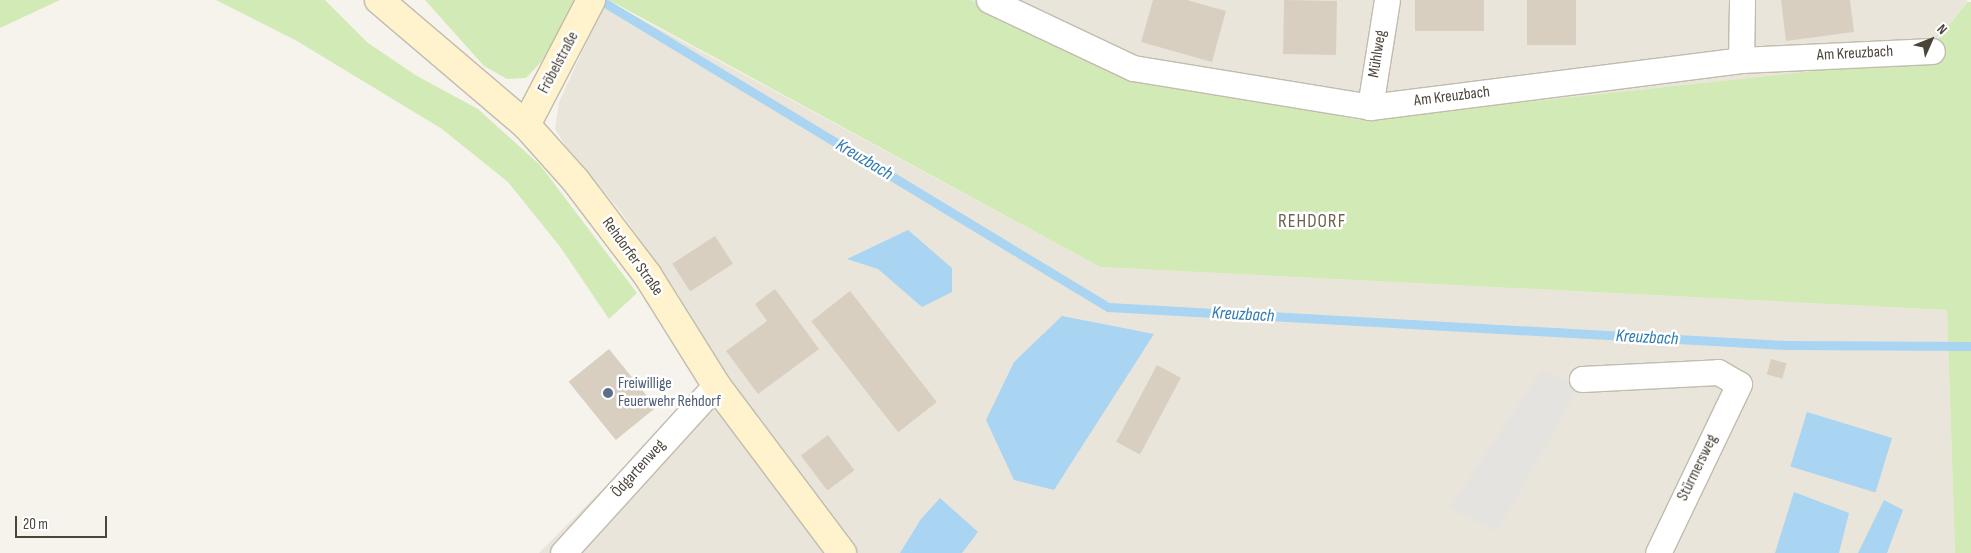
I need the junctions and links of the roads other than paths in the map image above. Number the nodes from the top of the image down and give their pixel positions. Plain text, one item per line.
1 (379, 0) edge
2 (988, 0) edge
3 (1386, 0) edge
4 (1742, 0) edge
5 (586, 10) edge
6 (1932, 51) dead end
7 (1741, 60) junction
8 (1370, 107) junction
9 (526, 125) junction
10 (1582, 379) dead end
11 (716, 385) junction
12 (563, 553) edge
13 (842, 553) edge
14 (1658, 553) edge

1 - 9 street, Rehdorfer Straße
2 - 8 street, Am Kreuzbach
3 - 8 street, Mühlweg
4 - 7 street
5 - 9 street, Fröbelstraße
6 - 7 street, Am Kreuzbach
7 - 8 street, Am Kreuzbach
9 - 11 street, Rehdorfer Straße
10 - 14 street, Stürmersweg
11 - 12 street, Ödgartenweg
11 - 13 street, Rehdorfer Straße

